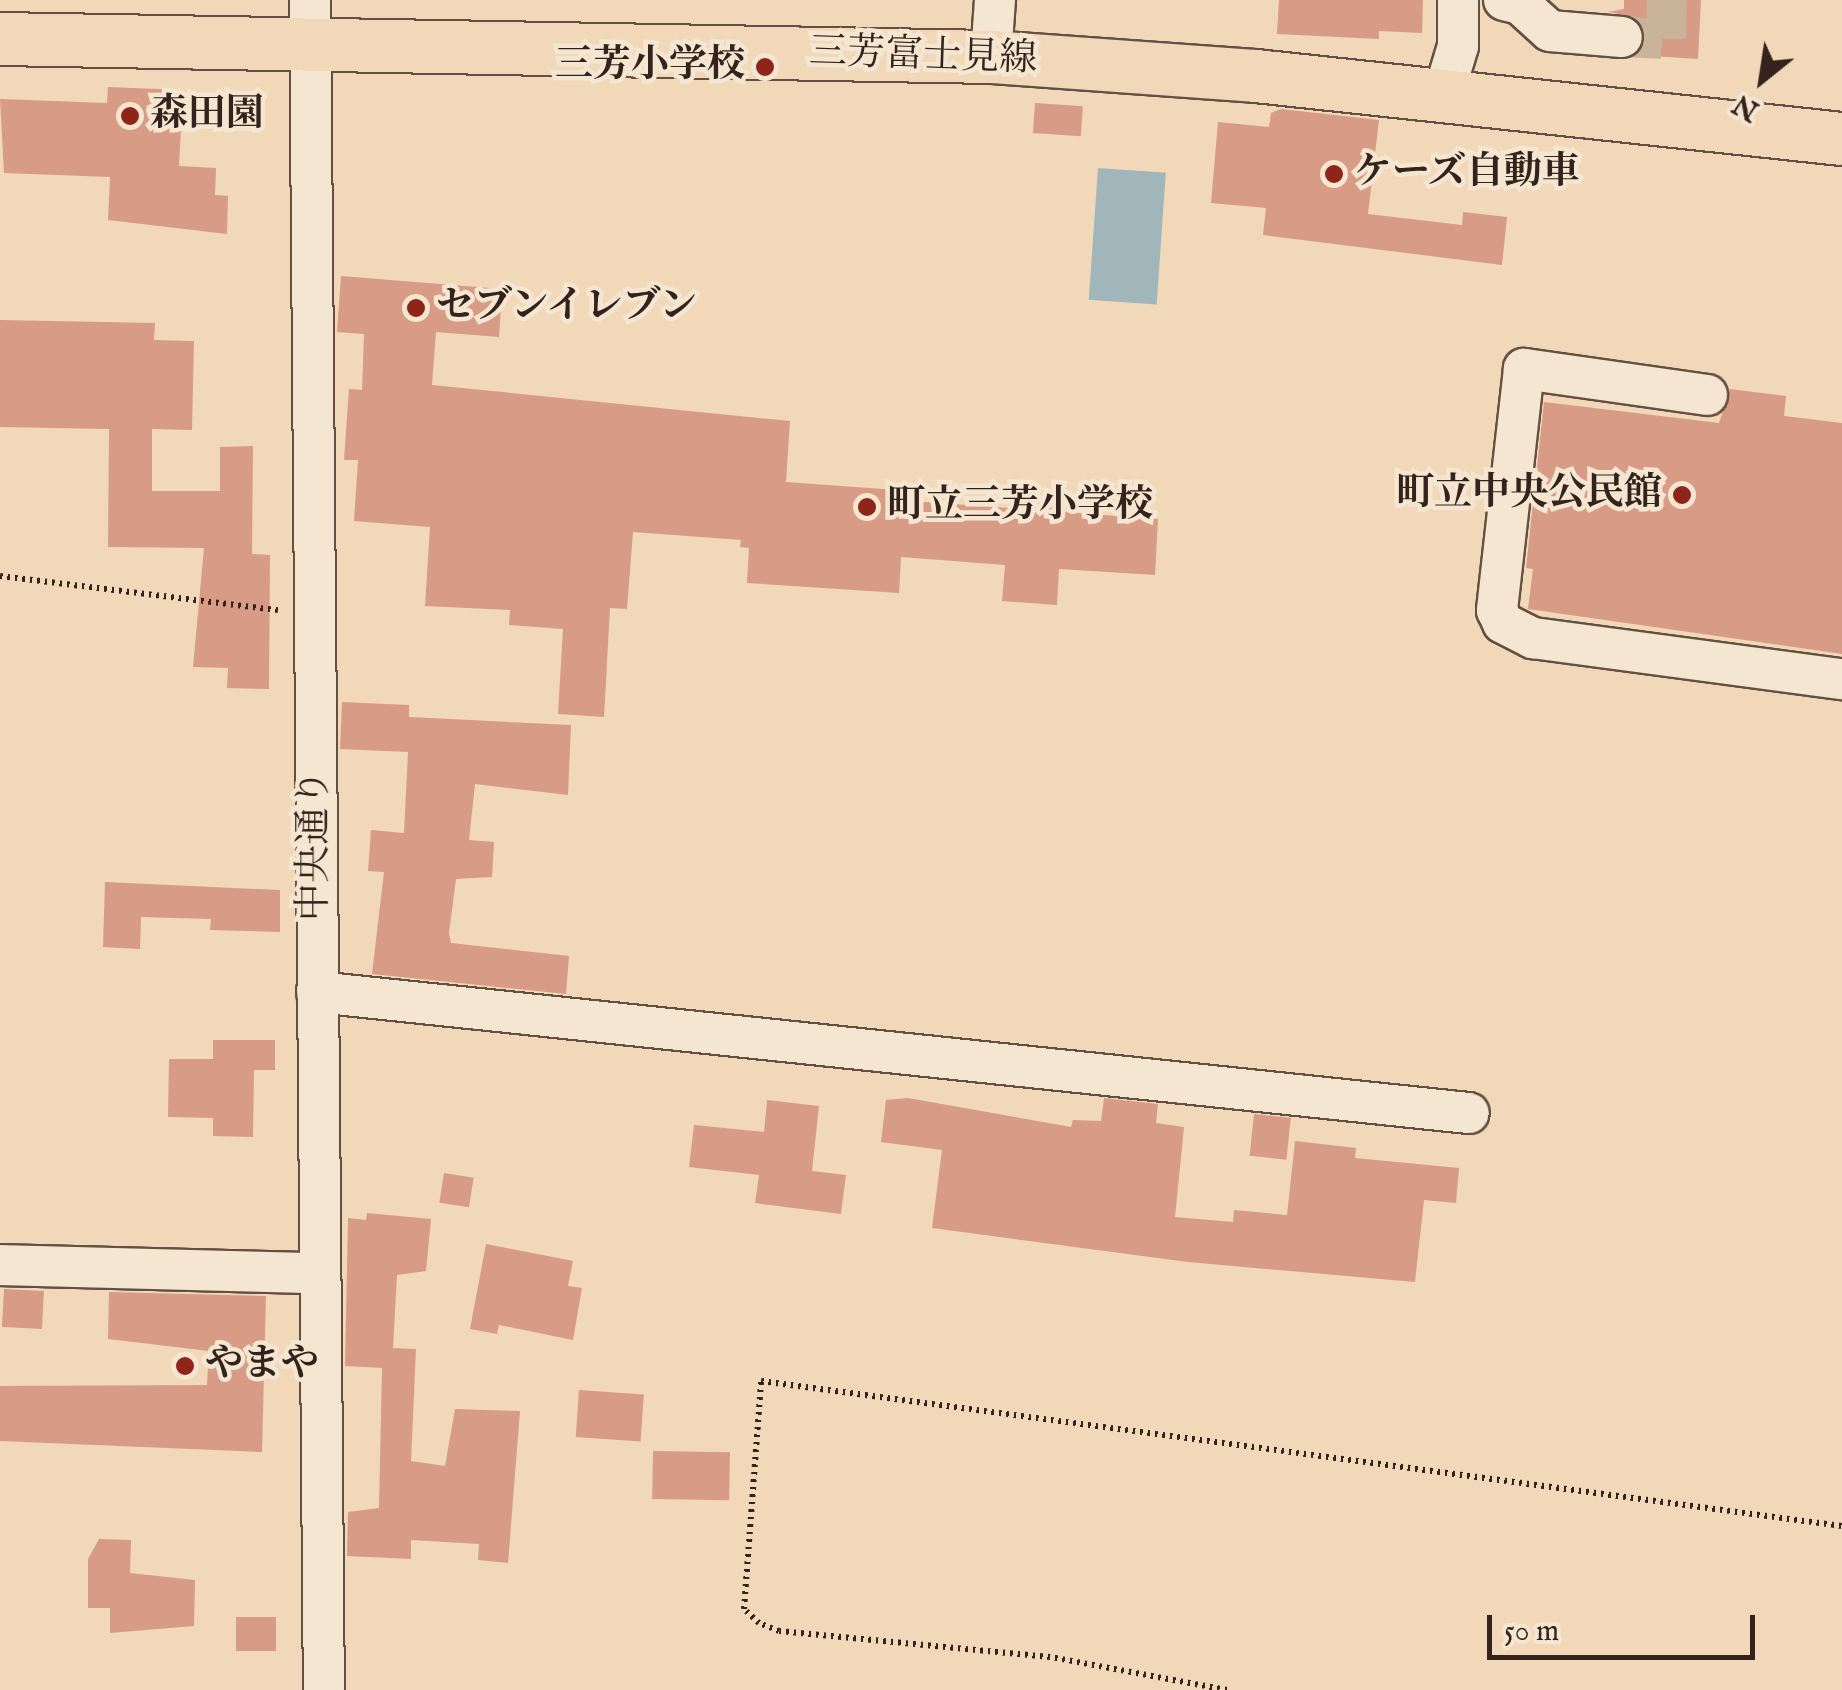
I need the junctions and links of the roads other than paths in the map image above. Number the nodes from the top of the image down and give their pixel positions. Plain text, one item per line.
1 (994, 0) edge
2 (1458, 0) edge
3 (1504, 0) edge
4 (312, 23) edge
5 (1622, 37) tunnel mouth
6 (0, 39) edge
7 (991, 57) junction
8 (1443, 96) junction
9 (1842, 139) edge
10 (1707, 395) dead end
11 (1842, 679) edge
12 (316, 992) junction
13 (1470, 1113) dead end
14 (0, 1265) edge
15 (316, 1273) junction
16 (324, 1690) edge

1 - 7 street
2 - 8 street
3 - 5 street
4 - 6 main road, 三芳富士見線
4 - 7 main road, 三芳富士見線
4 - 12 street, 中央通り
7 - 8 main road, 三芳富士見線
8 - 9 main road, 三芳富士見線
10 - 11 street
12 - 13 street
12 - 15 street, 中央通り
14 - 15 street
15 - 16 street, 中央通り

